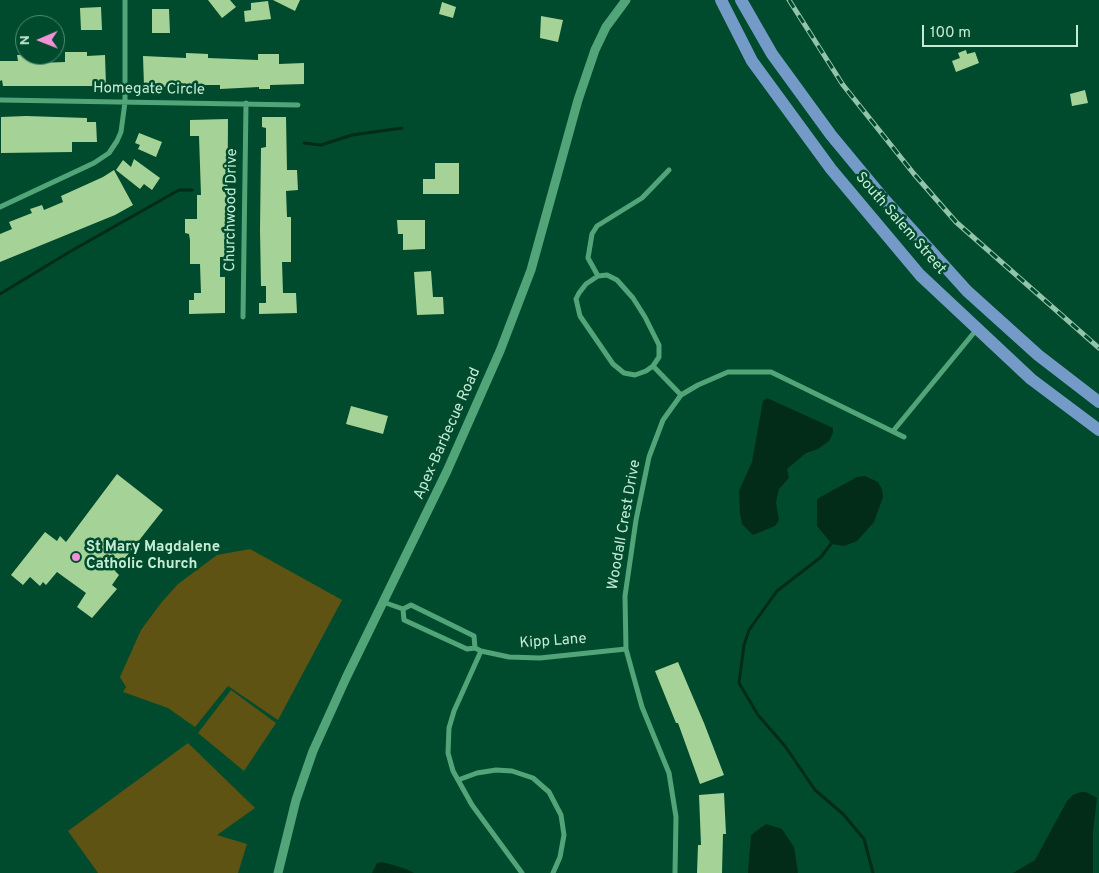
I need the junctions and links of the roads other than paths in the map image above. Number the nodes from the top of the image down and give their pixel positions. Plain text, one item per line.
1 (125, 0) edge
2 (626, 0) edge
3 (721, 0) edge
4 (741, 0) edge
5 (0, 100) edge
6 (125, 102) junction
7 (246, 104) junction
8 (298, 105) dead end
9 (669, 170) dead end
10 (0, 207) edge
11 (598, 276) junction
12 (243, 317) dead end
13 (977, 329) junction
14 (653, 366) junction
15 (681, 394) junction
16 (1099, 402) edge
17 (894, 430) junction
18 (1099, 430) edge
19 (904, 437) dead end
20 (383, 602) junction
21 (403, 609) junction
22 (475, 648) junction
23 (626, 649) junction
24 (481, 651) junction
25 (458, 780) junction
26 (278, 873) edge
27 (522, 873) edge
28 (553, 873) edge
29 (675, 873) edge

1 - 6 street
2 - 20 street, Apex-Barbecue Road
3 - 13 main road, South Salem Street
4 - 16 main road, South Salem Street
5 - 6 street, Homegate Circle
6 - 7 street, Homegate Circle
6 - 10 street
7 - 8 street, Homegate Circle
7 - 12 street, Churchwood Drive
9 - 11 street
11 - 14 street
11 - 14 street
13 - 17 street
13 - 18 main road, South Salem Street
14 - 15 street
15 - 17 street, Woodall Crest Drive
15 - 23 street, Woodall Crest Drive
17 - 19 street, Woodall Crest Drive
20 - 21 street
20 - 26 street, Apex-Barbecue Road
21 - 22 street
21 - 22 street
22 - 24 street, Kipp Lane
23 - 24 street, Kipp Lane
23 - 29 street, Woodall Crest Drive
24 - 25 street
25 - 27 street
25 - 28 street

